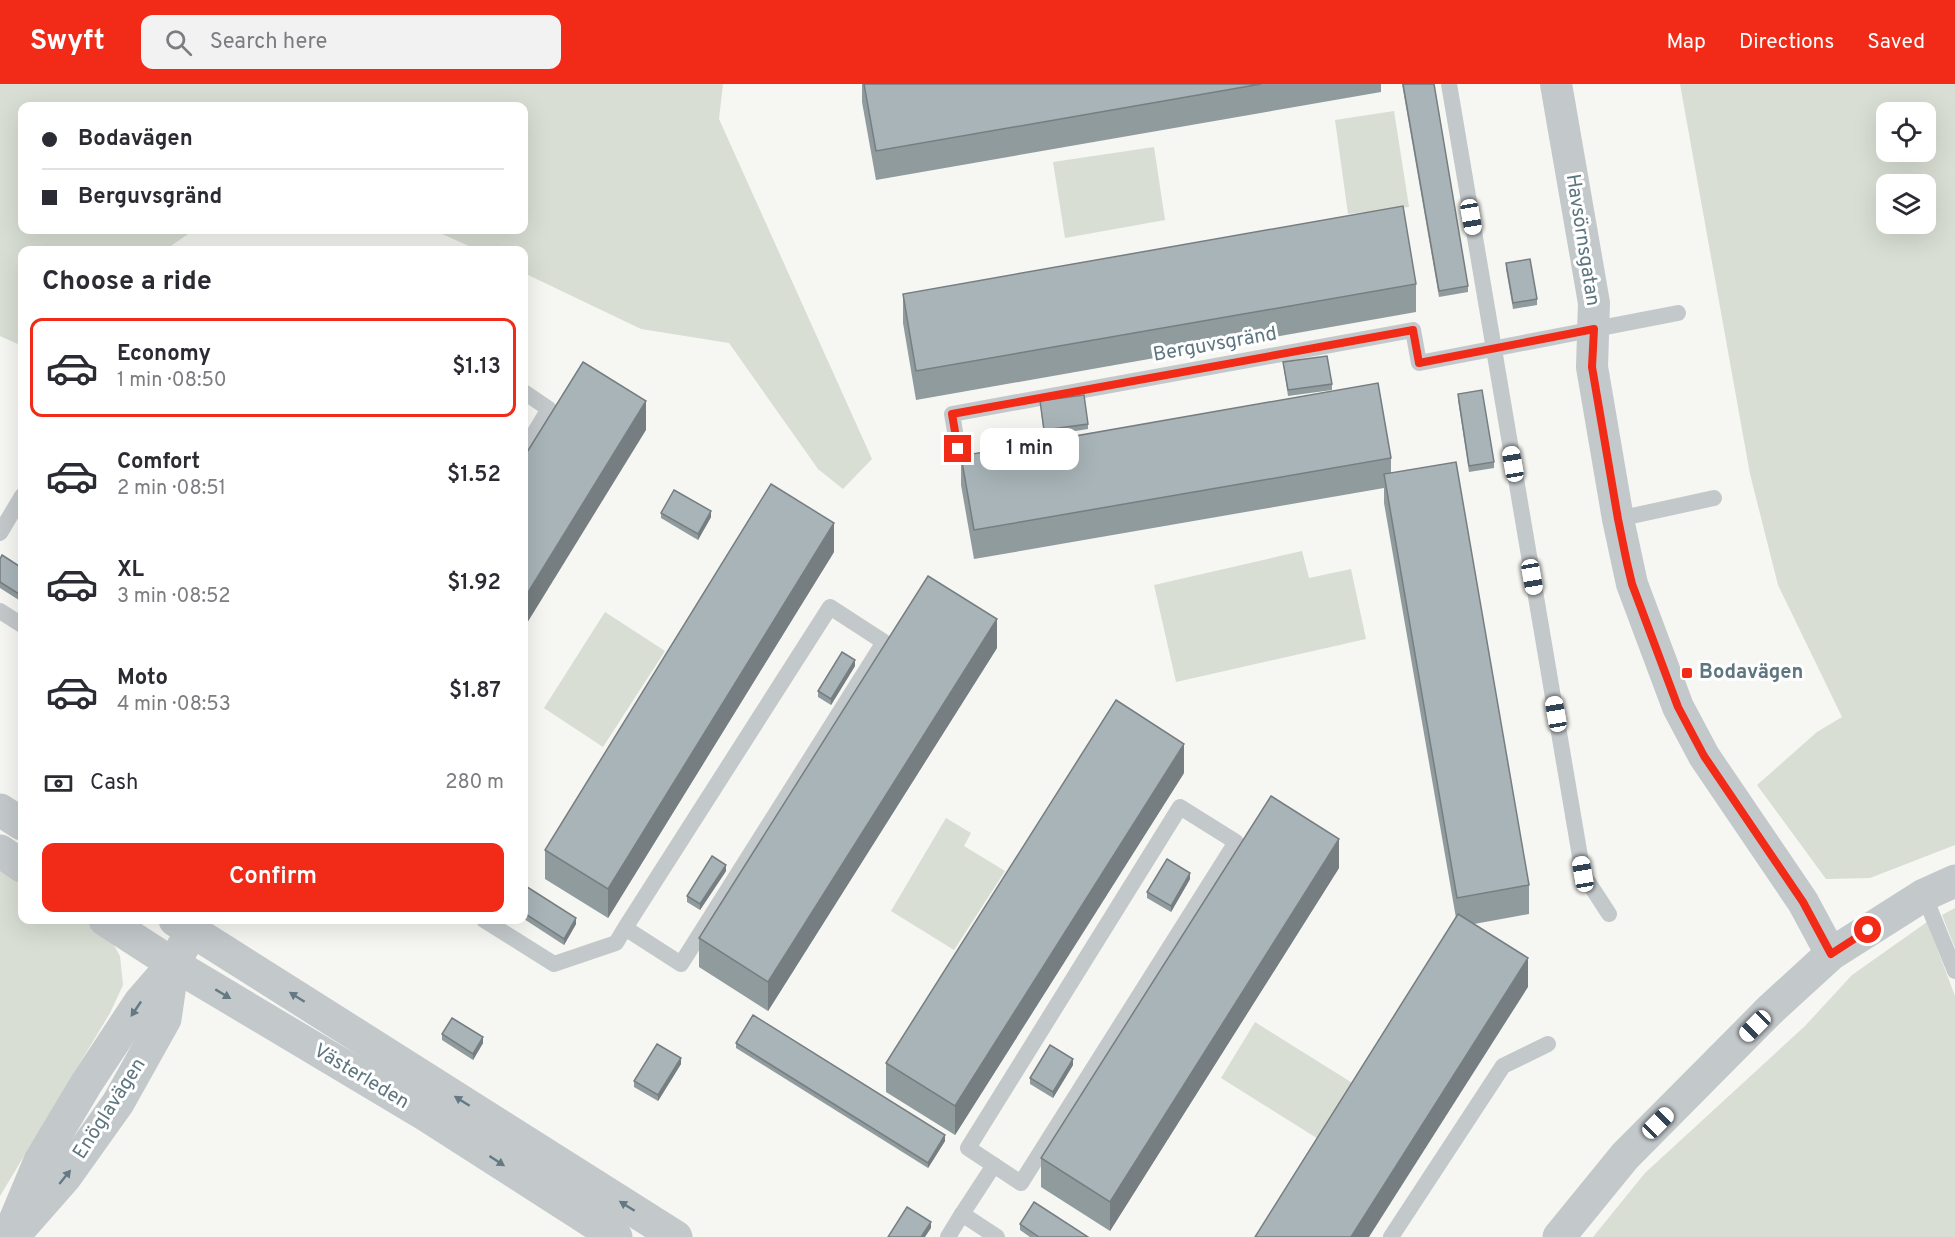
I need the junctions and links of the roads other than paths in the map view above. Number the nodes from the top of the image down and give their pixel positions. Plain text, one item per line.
1 (1449, 84) edge
2 (1556, 84) edge
3 (1678, 313) dead end
4 (1594, 329) junction
5 (1493, 350) junction
6 (528, 395) edge
7 (528, 443) edge
8 (958, 449) dead end
9 (1714, 498) dead end
10 (18, 503) edge
11 (1618, 519) junction
12 (0, 533) edge
13 (0, 611) edge
14 (18, 622) edge
15 (0, 810) edge
16 (18, 821) edge
17 (0, 851) edge
18 (18, 863) edge
19 (1955, 881) edge
20 (1924, 895) junction
21 (1609, 914) dead end
22 (111, 924) edge
23 (490, 924) edge
24 (184, 925) edge
25 (625, 928) junction
26 (1831, 954) junction
27 (173, 964) junction
28 (1955, 971) edge
29 (1548, 1044) dead end
30 (994, 1165) junction
31 (962, 1214) junction
32 (8, 1237) edge
33 (13, 1237) edge
34 (616, 1237) edge
35 (676, 1237) edge
36 (948, 1237) edge
37 (997, 1237) edge
38 (1391, 1237) edge
39 (1559, 1237) edge

1 - 5 lane
2 - 4 street, Havsörnsgatan
3 - 4 lane, Berguvsgränd
4 - 5 lane, Berguvsgränd
4 - 11 street, Havsörnsgatan
5 - 8 lane, Berguvsgränd
5 - 21 lane
6 - 7 lane
9 - 11 lane
10 - 12 lane
11 - 26 street, Havsörnsgatan
13 - 14 lane
15 - 16 street
17 - 18 street
19 - 20 street
20 - 26 street
20 - 28 lane
22 - 27 street, Västerleden
23 - 25 lane
24 - 27 street, Enöglavägen
35 -> 24 street, Västerleden
25 - 25 lane
26 - 39 street
27 -> 32 street, Enöglavägen
33 -> 27 street, Enöglavägen
27 -> 34 street, Västerleden
29 - 38 lane
30 - 30 lane
30 - 31 lane
31 - 36 lane
31 - 37 lane

